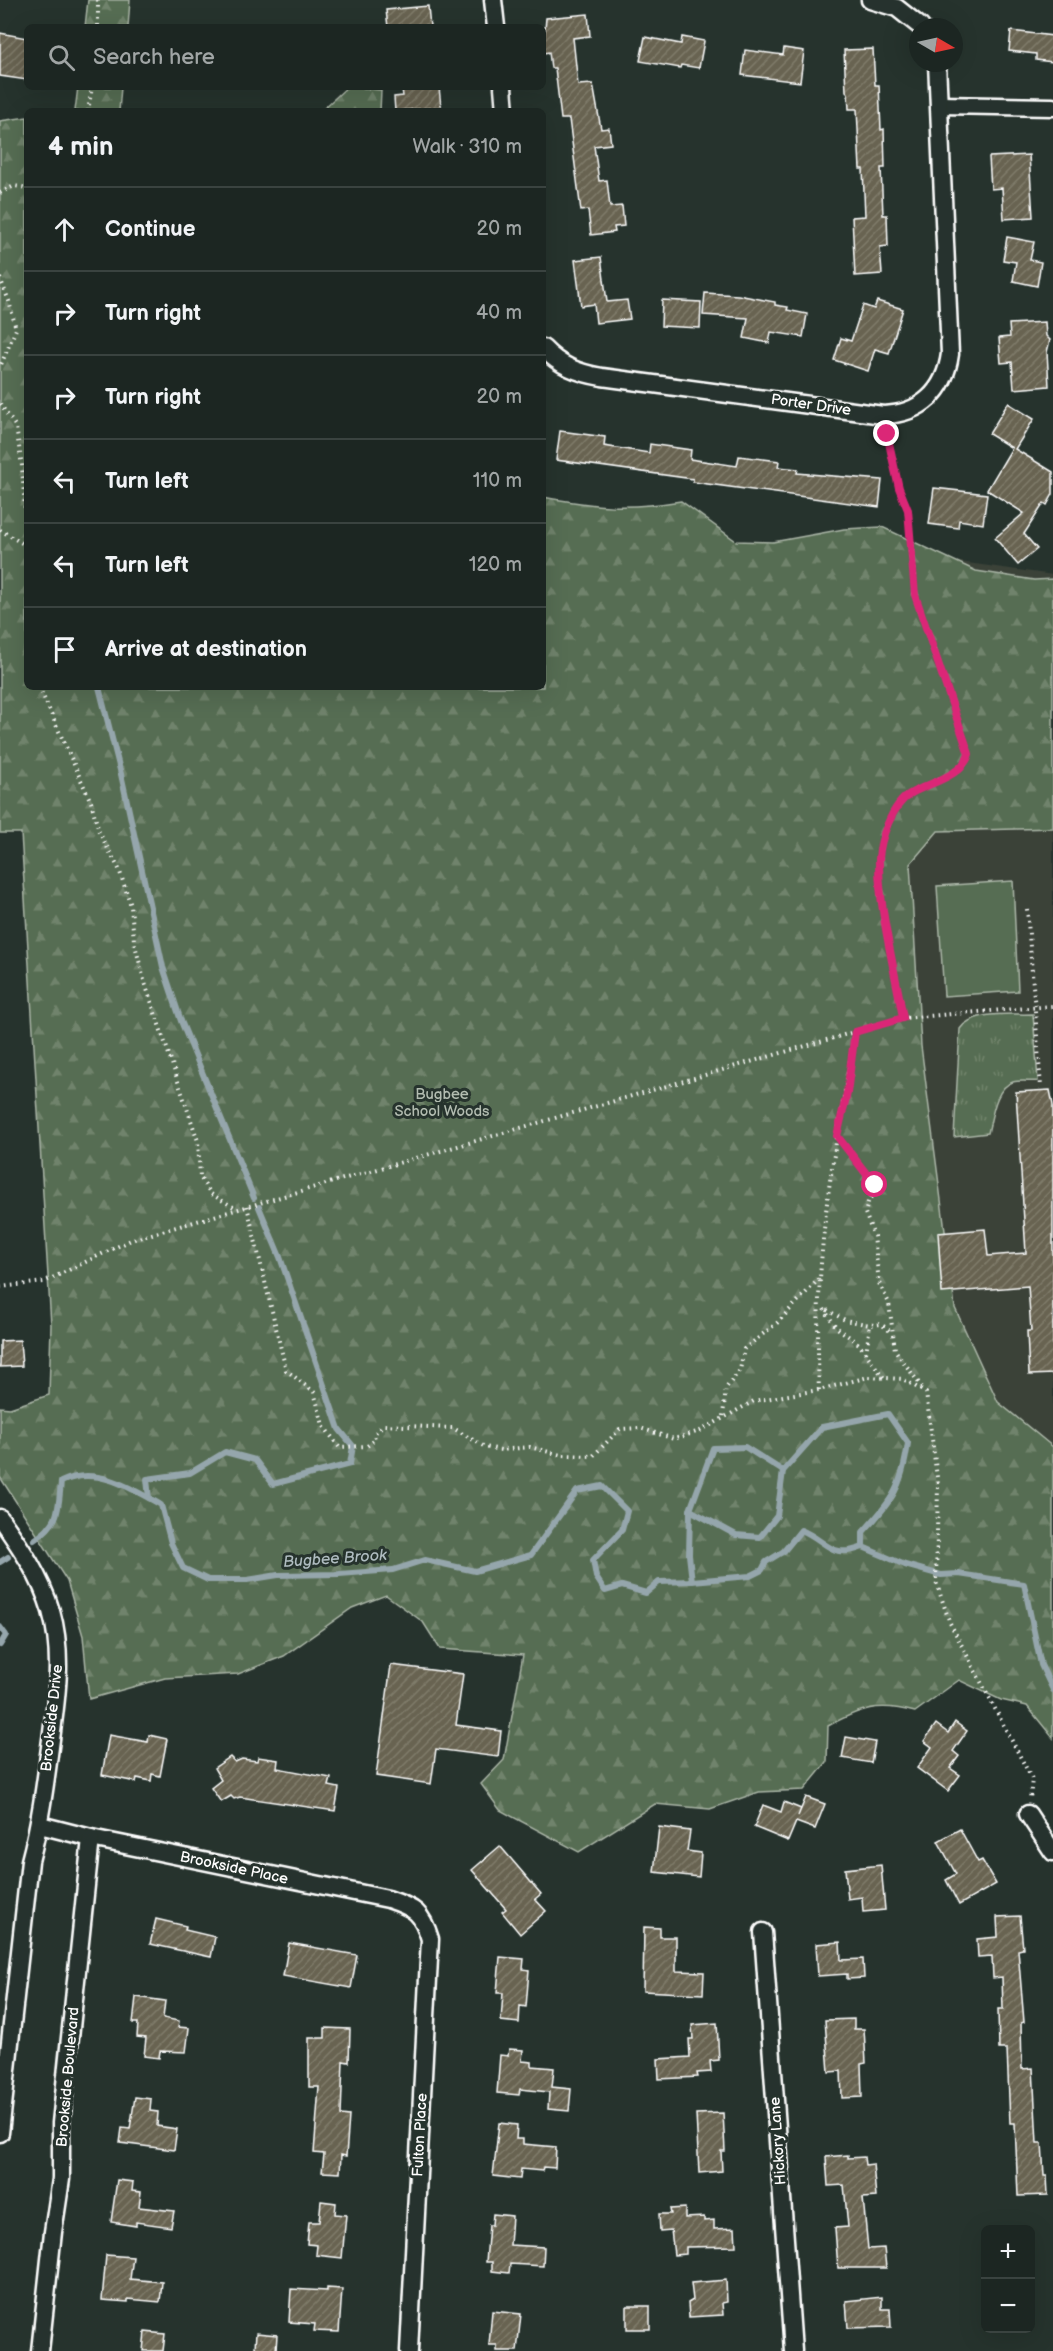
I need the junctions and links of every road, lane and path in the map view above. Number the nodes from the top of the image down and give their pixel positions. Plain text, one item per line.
1 (98, 0) edge
2 (493, 0) edge
3 (870, 0) edge
4 (910, 18) edge
5 (98, 24) edge
6 (496, 24) edge
7 (938, 72) edge
8 (92, 90) edge
9 (503, 90) edge
10 (940, 105) junction
11 (1053, 107) edge
12 (88, 108) edge
13 (505, 108) edge
14 (24, 188) edge
15 (0, 193) edge
16 (0, 278) edge
17 (546, 351) edge
18 (0, 367) edge
19 (0, 404) edge
20 (887, 434) dead end
21 (24, 495) edge
22 (0, 530) edge
23 (24, 544) edge
24 (40, 690) edge
25 (1027, 909) dead end
26 (1053, 1006) edge
27 (1036, 1007) junction
28 (903, 1018) junction
29 (855, 1032) junction
30 (1041, 1087) dead end
31 (837, 1136) junction
32 (247, 1206) junction
33 (237, 1209) junction
34 (822, 1276) junction
35 (0, 1287) edge
36 (820, 1303) junction
37 (824, 1309) junction
38 (870, 1325) junction
39 (892, 1332) junction
40 (866, 1353) junction
41 (884, 1378) junction
42 (819, 1390) junction
43 (926, 1393) junction
44 (722, 1418) junction
45 (0, 1518) edge
46 (1028, 1814) joint
47 (40, 1825) junction
48 (91, 1838) junction
49 (1053, 1852) edge
50 (424, 1919) joint
51 (763, 1932) dead end
52 (0, 2133) edge
53 (40, 2351) edge
54 (410, 2351) edge
55 (793, 2351) edge

1 - 5 path
2 - 6 street
3 - 4 street
7 - 10 street, Porter Drive
8 - 12 path
9 - 13 street
10 - 11 street
10 - 17 street, Porter Drive
14 - 15 path
16 - 18 path
19 - 21 path
20 - 28 path
22 - 23 path
24 - 33 path
25 - 27 path
26 - 27 path
27 - 28 path
27 - 30 path
28 - 29 path
29 - 31 path
29 - 32 path
31 - 34 path
31 - 39 path
32 - 33 path
32 - 44 path
33 - 35 path
34 - 36 path
34 - 44 path
36 - 37 path
36 - 42 path
37 - 38 path
37 - 40 path
38 - 39 path
38 - 40 path
39 - 43 path
40 - 41 path
41 - 42 path
41 - 43 path
42 - 44 path
43 - 46 path
45 - 47 street, Brookside Drive
46 - 49 street
47 - 48 street, Brookside Place
47 - 52 street
48 - 50 street, Brookside Place
48 - 53 street, Brookside Boulevard
50 - 54 street, Fulton Place
51 - 55 street, Hickory Lane

